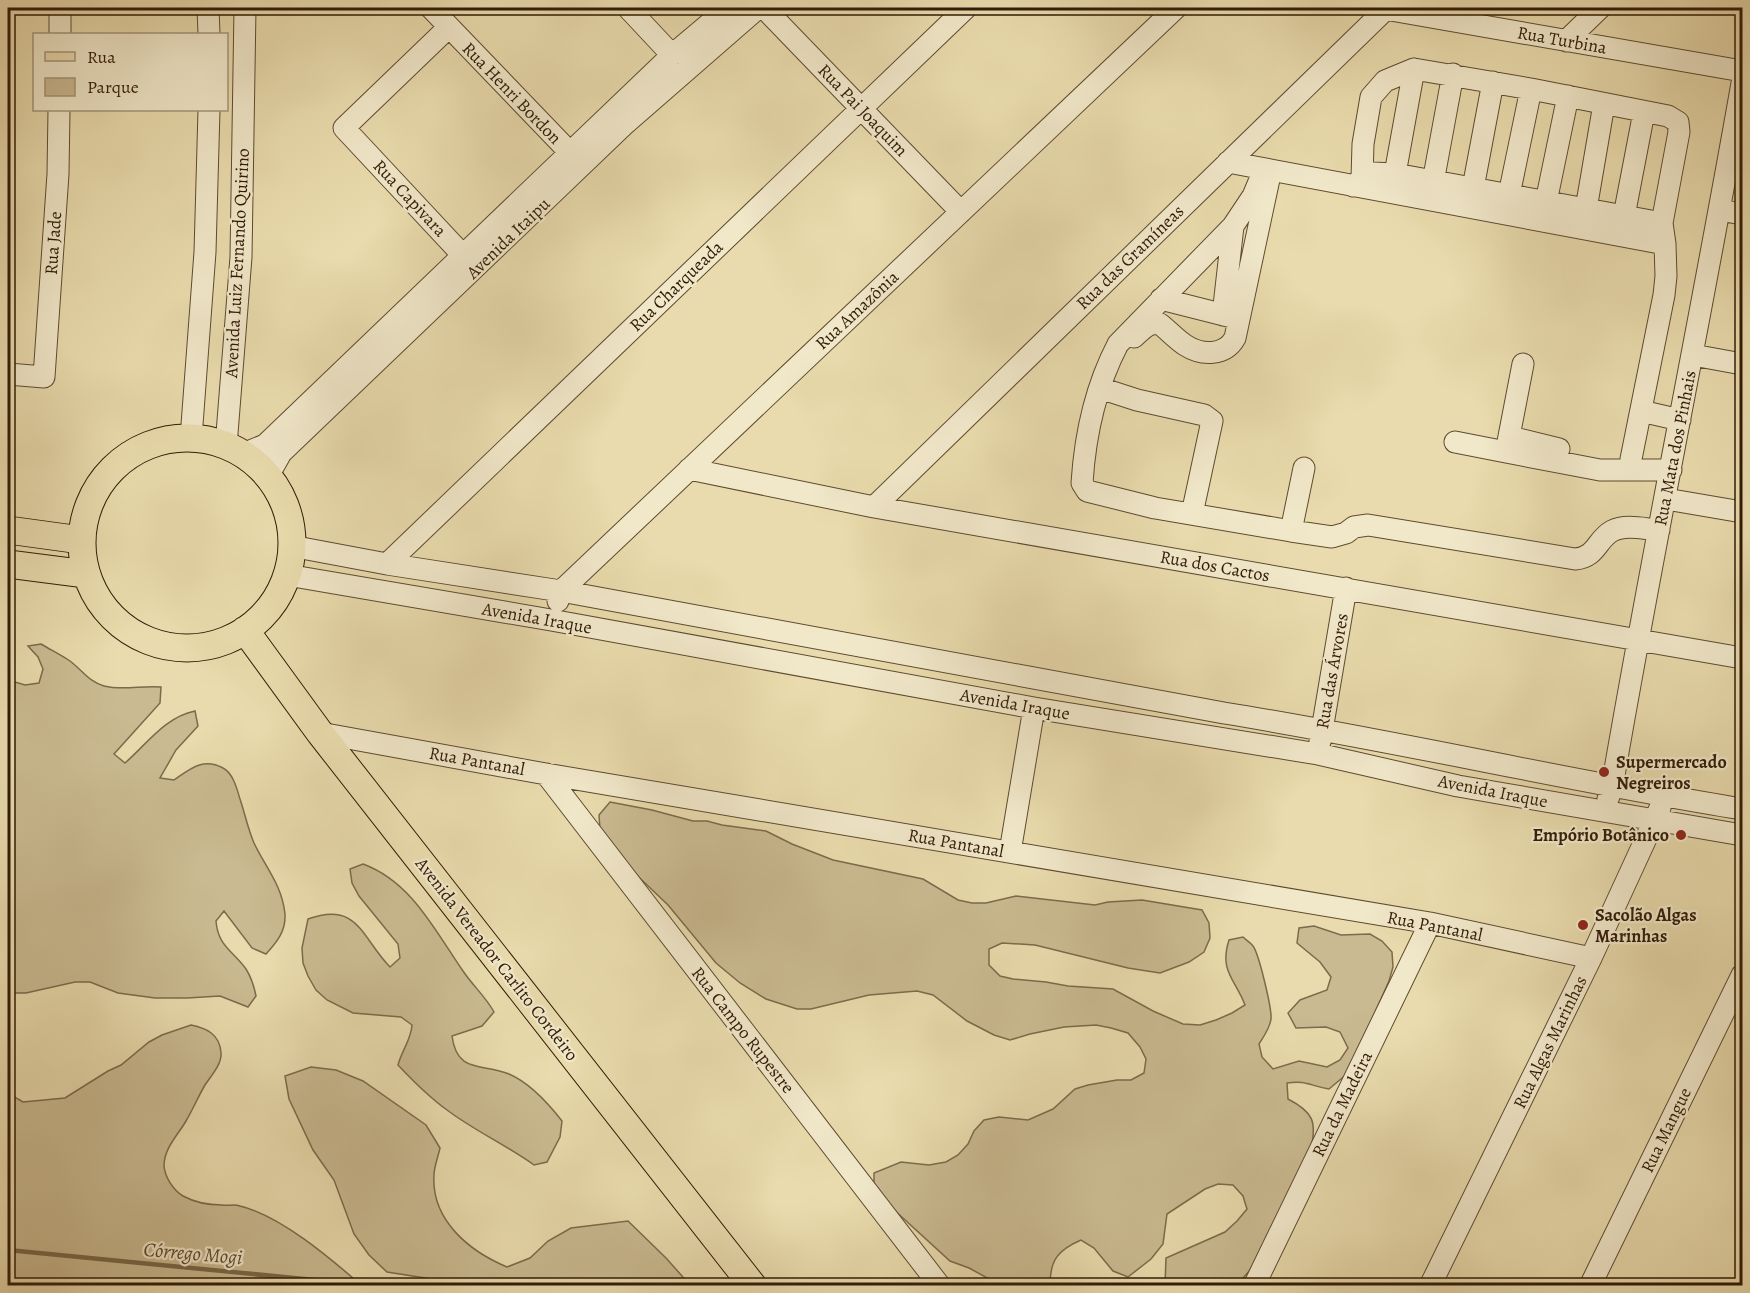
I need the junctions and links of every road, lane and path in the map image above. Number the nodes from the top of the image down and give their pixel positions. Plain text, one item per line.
1 (60, 8) edge
2 (208, 8) edge
3 (245, 8) edge
4 (431, 8) edge
5 (628, 8) edge
6 (728, 8) edge
7 (758, 8) edge
8 (764, 8) edge
9 (966, 8) edge
10 (1176, 8) edge
11 (1385, 8) edge
12 (1600, 8) edge
13 (448, 27) junction
14 (60, 33) edge
15 (209, 33) edge
16 (1566, 41) junction
17 (672, 55) junction
18 (1414, 69) junction
19 (1743, 71) edge
20 (1453, 74) junction
21 (235, 79) edge
22 (1494, 82) junction
23 (1743, 83) edge
24 (1531, 88) junction
25 (1568, 96) junction
26 (1604, 104) junction
27 (861, 108) junction
28 (59, 111) edge
29 (209, 111) edge
30 (1644, 112) junction
31 (576, 159) junction
32 (1228, 162) junction
33 (1268, 170) junction
34 (1395, 174) junction
35 (1358, 182) junction
36 (1473, 188) junction
37 (1431, 190) junction
38 (1503, 201) junction
39 (1546, 202) junction
40 (1720, 210) junction
41 (961, 212) junction
42 (1577, 214) junction
43 (1743, 214) edge
44 (1624, 216) junction
45 (1233, 226) junction
46 (1664, 234) junction
47 (469, 262) junction
48 (1194, 268) junction
49 (1227, 279) junction
50 (1161, 299) junction
51 (1231, 317) junction
52 (1693, 355) junction
53 (1523, 364) dead end
54 (1743, 364) edge
55 (8, 374) edge
56 (1104, 389) junction
57 (1641, 411) junction
58 (1680, 420) junction
59 (191, 438) junction
60 (1455, 442) dead end
61 (1508, 445) junction
62 (235, 450) junction
63 (1631, 459) junction
64 (1672, 466) junction
65 (1304, 468) dead end
66 (689, 469) junction
67 (268, 476) junction
68 (1666, 499) junction
69 (874, 507) junction
70 (1743, 512) edge
71 (1192, 514) junction
72 (8, 530) edge
73 (1659, 530) junction
74 (1291, 531) junction
75 (81, 540) junction
76 (291, 546) junction
77 (8, 564) edge
78 (387, 564) junction
79 (86, 574) junction
80 (286, 575) junction
81 (1346, 588) junction
82 (561, 591) junction
83 (551, 620) junction
84 (245, 630) junction
85 (1637, 638) junction
86 (1743, 658) edge
87 (1034, 708) junction
88 (1323, 729) junction
89 (320, 733) junction
90 (1318, 754) junction
91 (546, 774) junction
92 (1612, 787) junction
93 (1666, 797) junction
94 (1743, 809) edge
95 (1605, 812) junction
96 (1655, 819) junction
97 (1743, 835) edge
98 (1010, 852) junction
99 (1430, 923) junction
100 (1591, 958) junction
101 (1743, 975) edge
102 (935, 1284) edge
103 (753, 1286) edge
104 (1254, 1286) edge
105 (1430, 1286) edge
106 (1590, 1286) edge

1 - 14 street
2 - 15 street
3 - 21 street, Avenida Luiz Fernando Quirino
4 - 13 street, Rua Henri Bordon
5 - 17 street
6 - 17 street, Avenida Itaipu
7 - 31 street, Avenida Itaipu
8 - 27 street, Rua Pai Joaquim
9 - 27 street, Rua Charqueada
10 - 41 street, Rua Amazônia
11 - 16 street, Rua Turbina
11 - 32 street, Rua das Gramíneas
12 - 16 street
13 - 31 street, Rua Henri Bordon
13 - 47 street, Rua Capivara
16 - 19 street, Rua Turbina
17 - 31 street, Avenida Itaipu
18 - 20 street
18 - 34 street
18 - 35 street
20 - 22 street
20 - 37 street
21 - 62 street, Avenida Luiz Fernando Quirino
22 - 24 street
22 - 36 street
23 - 40 street, Rua Mata dos Pinhais
24 - 25 street
24 - 38 street
25 - 26 street
25 - 39 street
26 - 30 street
26 - 42 street
27 - 41 street, Rua Pai Joaquim
27 - 78 street, Rua Charqueada
28 - 55 street, Rua Jade
29 - 59 street, Avenida Luiz Fernando Quirino
30 - 44 street
30 - 46 street
31 - 47 street, Avenida Itaipu
32 - 33 street
32 - 69 street, Rua das Gramíneas
33 - 35 street
33 - 45 street
33 - 51 street
34 - 35 street
34 - 37 street
35 - 37 street
36 - 37 street
36 - 38 street
37 - 38 street
38 - 39 street
38 - 42 street
39 - 42 street
40 - 43 street
40 - 52 street, Rua Mata dos Pinhais
41 - 66 street, Rua Amazônia
42 - 44 street
42 - 46 street
44 - 46 street
45 - 48 street
45 - 49 street
46 - 57 street
47 - 62 street, Avenida Itaipu
47 - 67 street, Avenida Itaipu
48 - 49 street
48 - 50 street
49 - 51 street
50 - 51 street
50 - 56 street
51 - 56 street
52 - 54 street
52 - 58 street, Rua Mata dos Pinhais
53 - 61 street
56 - 71 street
56 - 71 street
57 - 58 street
57 - 63 street
58 - 64 street, Rua Mata dos Pinhais
59 - 62 main road
59 - 75 main road
60 - 61 street
61 - 63 street
61 - 64 street
62 - 67 main road
63 - 64 street
64 - 68 street, Rua Mata dos Pinhais
65 - 74 street
66 - 69 street, Rua dos Cactos
66 - 82 street, Rua Amazônia
67 - 76 main road
68 - 70 street
68 - 73 street, Rua Mata dos Pinhais
69 - 81 street, Rua dos Cactos
71 - 74 street
72 - 75 main road
73 - 74 street
73 - 85 street, Rua Mata dos Pinhais
75 - 79 main road
76 - 78 street, Avenida Iraque
76 - 80 main road
77 - 79 main road
78 - 82 street, Avenida Iraque
79 - 84 main road
80 - 83 street, Avenida Iraque
80 - 84 main road
81 - 85 street, Rua dos Cactos
81 - 88 street, Rua das Árvores
82 - 83 street, Rua Amazônia
82 - 88 street, Avenida Iraque
83 - 87 street, Avenida Iraque
84 - 89 main road, Avenida Vereador Carlito Cordeiro
85 - 86 street, Rua dos Cactos
85 - 92 street, Rua Mata dos Pinhais
87 - 90 street, Avenida Iraque
87 - 98 street
88 - 90 street, Rua das Árvores
88 - 92 street, Avenida Iraque
89 - 91 street, Rua Pantanal
89 - 103 main road, Avenida Vereador Carlito Cordeiro
90 - 95 street, Avenida Iraque
91 - 98 street, Rua Pantanal
91 - 102 street, Rua Campo Rupestre
92 - 93 street, Avenida Iraque
92 - 95 street, Rua Mata dos Pinhais
93 - 94 street, Avenida Iraque
93 - 96 street, Rua Algas Marinhas
95 - 96 street, Avenida Iraque
96 - 97 street, Avenida Iraque
96 - 100 street, Rua Algas Marinhas
98 - 99 street, Rua Pantanal
99 - 100 street, Rua Pantanal
99 - 104 street, Rua da Madeira
100 - 105 street, Rua Algas Marinhas
101 - 106 street, Rua Mangue

